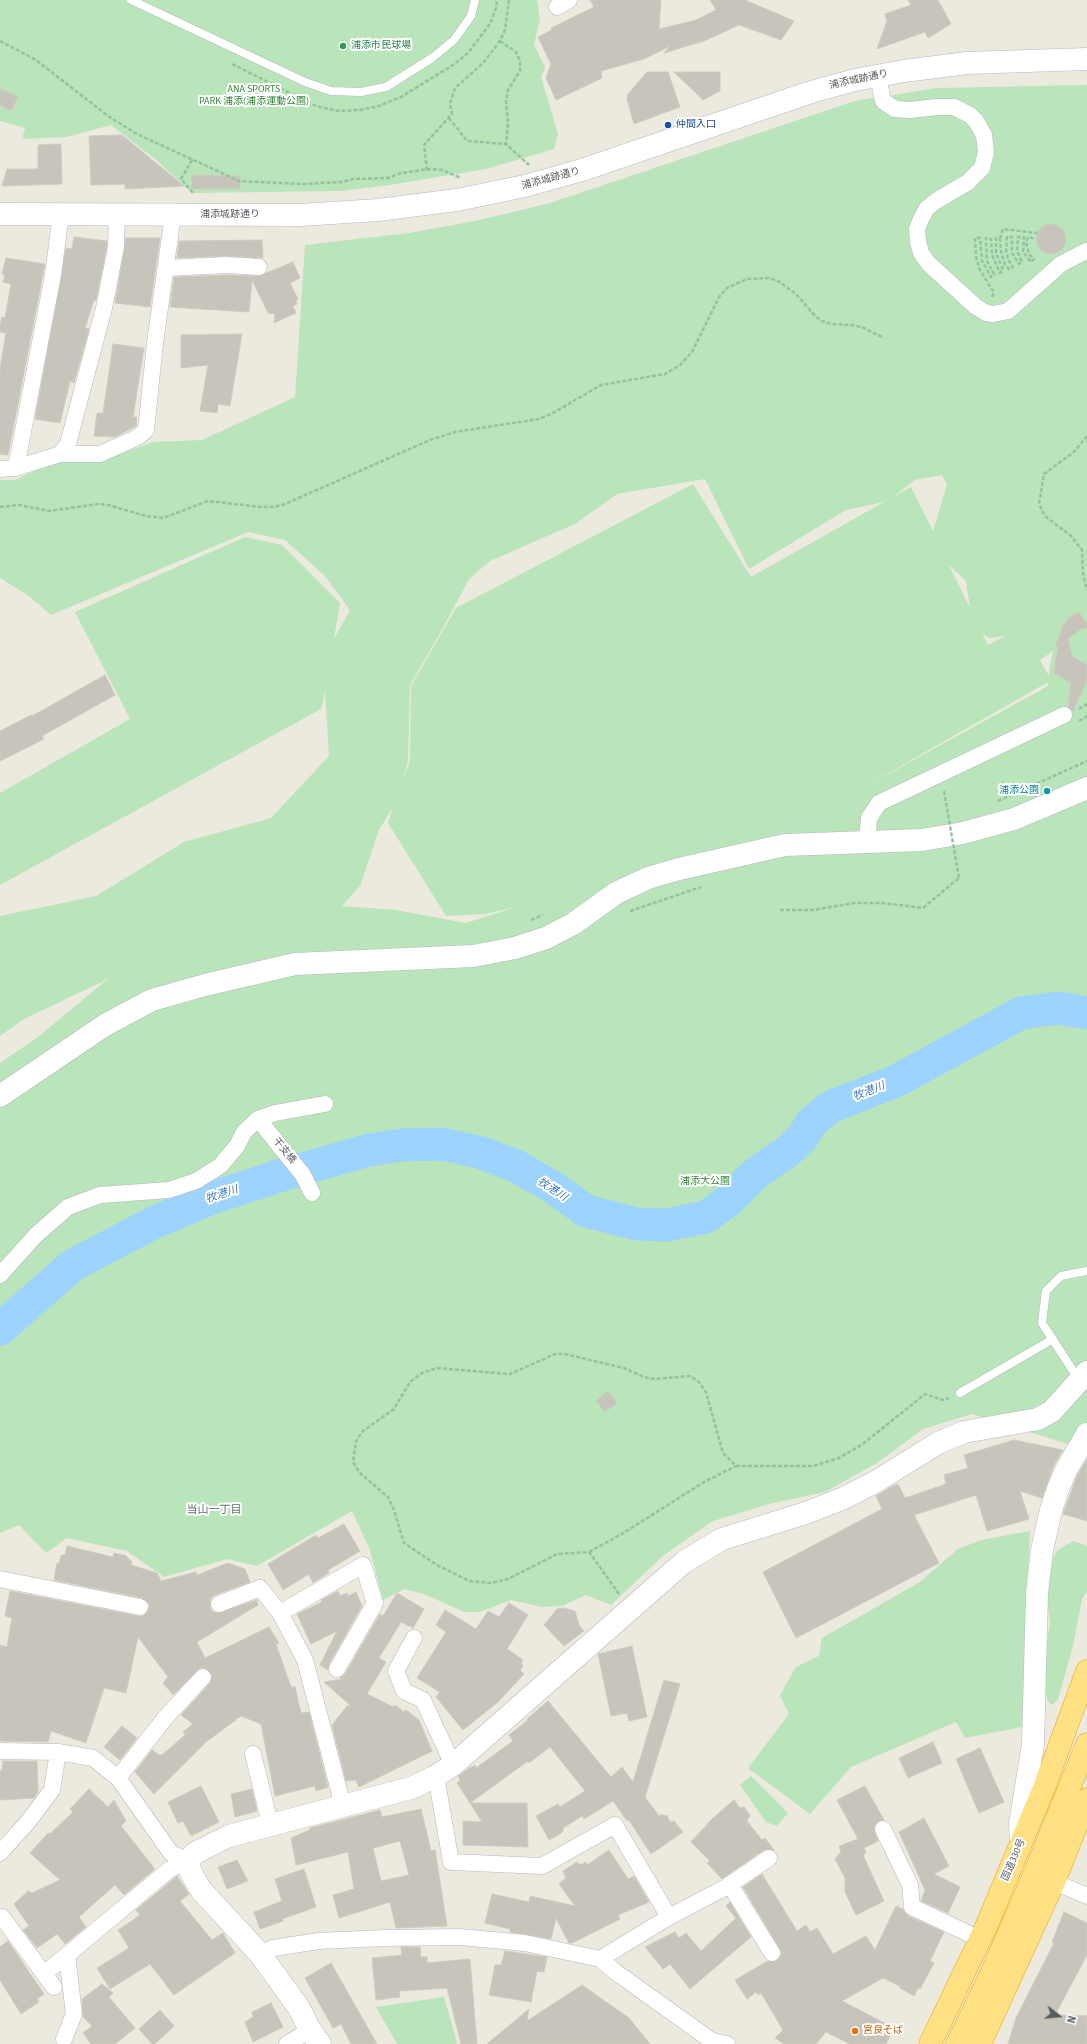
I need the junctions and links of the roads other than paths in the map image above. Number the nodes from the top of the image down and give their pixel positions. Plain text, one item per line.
1 (131, 0) edge
2 (476, 0) edge
3 (1087, 59) edge
4 (878, 76) junction
5 (0, 214) edge
6 (61, 214) junction
7 (117, 215) junction
8 (173, 215) junction
9 (1086, 252) dead end
10 (259, 267) dead end
11 (166, 268) junction
12 (60, 454) junction
13 (0, 468) edge
14 (16, 468) junction
15 (1064, 715) dead end
16 (1087, 788) edge
17 (867, 842) junction
18 (0, 1096) edge
19 (325, 1104) dead end
20 (261, 1123) junction
21 (312, 1193) dead end
22 (1087, 1271) edge
23 (0, 1275) edge
24 (1053, 1339) junction
25 (1083, 1376) edge
26 (960, 1392) road end
27 (1087, 1434) edge
28 (0, 1579) edge
29 (219, 1604) dead end
30 (140, 1607) dead end
31 (280, 1613) junction
32 (414, 1638) dead end
33 (337, 1669) dead end
34 (1087, 1671) edge
35 (203, 1678) dead end
36 (1087, 1744) edge
37 (0, 1751) edge
38 (58, 1752) junction
39 (253, 1754) dead end
40 (445, 1771) junction
41 (118, 1778) junction
42 (1087, 1799) edge
43 (343, 1806) junction
44 (270, 1824) junction
45 (883, 1829) dead end
46 (1021, 1844) junction
47 (0, 1853) edge
48 (769, 1858) dead end
49 (188, 1861) junction
50 (1054, 1882) junction
51 (730, 1885) junction
52 (1087, 1896) edge
53 (2, 1917) dead end
54 (669, 1917) junction
55 (980, 1939) junction
56 (772, 1953) dead end
57 (260, 1954) junction
58 (67, 1955) junction
59 (600, 1959) junction
60 (44, 1974) junction
61 (54, 1987) dead end
62 (315, 2037) edge
63 (64, 2039) dead end
64 (287, 2044) edge
65 (727, 2044) edge
66 (930, 2044) edge
67 (957, 2044) edge
68 (980, 2044) edge

1 - 2 lane
3 - 4 street, 浦添城跡通り
4 - 8 street, 浦添城跡通り
4 - 9 street
5 - 6 street, 浦添城跡通り
6 - 7 street, 浦添城跡通り
6 - 14 street
7 - 8 street, 浦添城跡通り
7 - 12 street
8 - 11 street
10 - 11 street
11 - 12 street
12 - 14 street
13 - 14 street
15 - 17 street
16 - 17 street
17 - 18 street
19 - 20 street
20 - 21 street, 干支橋
20 - 23 street
22 - 24 lane
24 - 25 lane
24 - 26 lane
25 - 40 street
27 - 46 street
28 - 30 street
29 - 31 street
31 - 33 street
31 - 43 street
32 - 40 street
34 - 46 highway, 国道330号
35 - 41 street
36 - 67 highway
37 - 38 street
38 - 41 street
38 - 47 street
39 - 44 street
40 - 43 street
40 - 54 street
41 - 49 street
42 - 50 highway
43 - 44 street
44 - 49 street
45 - 55 street
46 - 55 highway, 国道330号
48 - 51 street
49 - 57 street
49 - 58 street
50 - 52 street
50 - 68 highway
51 - 54 street
51 - 56 street
53 - 60 street
54 - 59 street
55 - 66 highway, 国道330号
57 - 59 street
57 - 62 street
58 - 60 street
58 - 63 street
59 - 65 street
60 - 61 street
62 - 64 street

